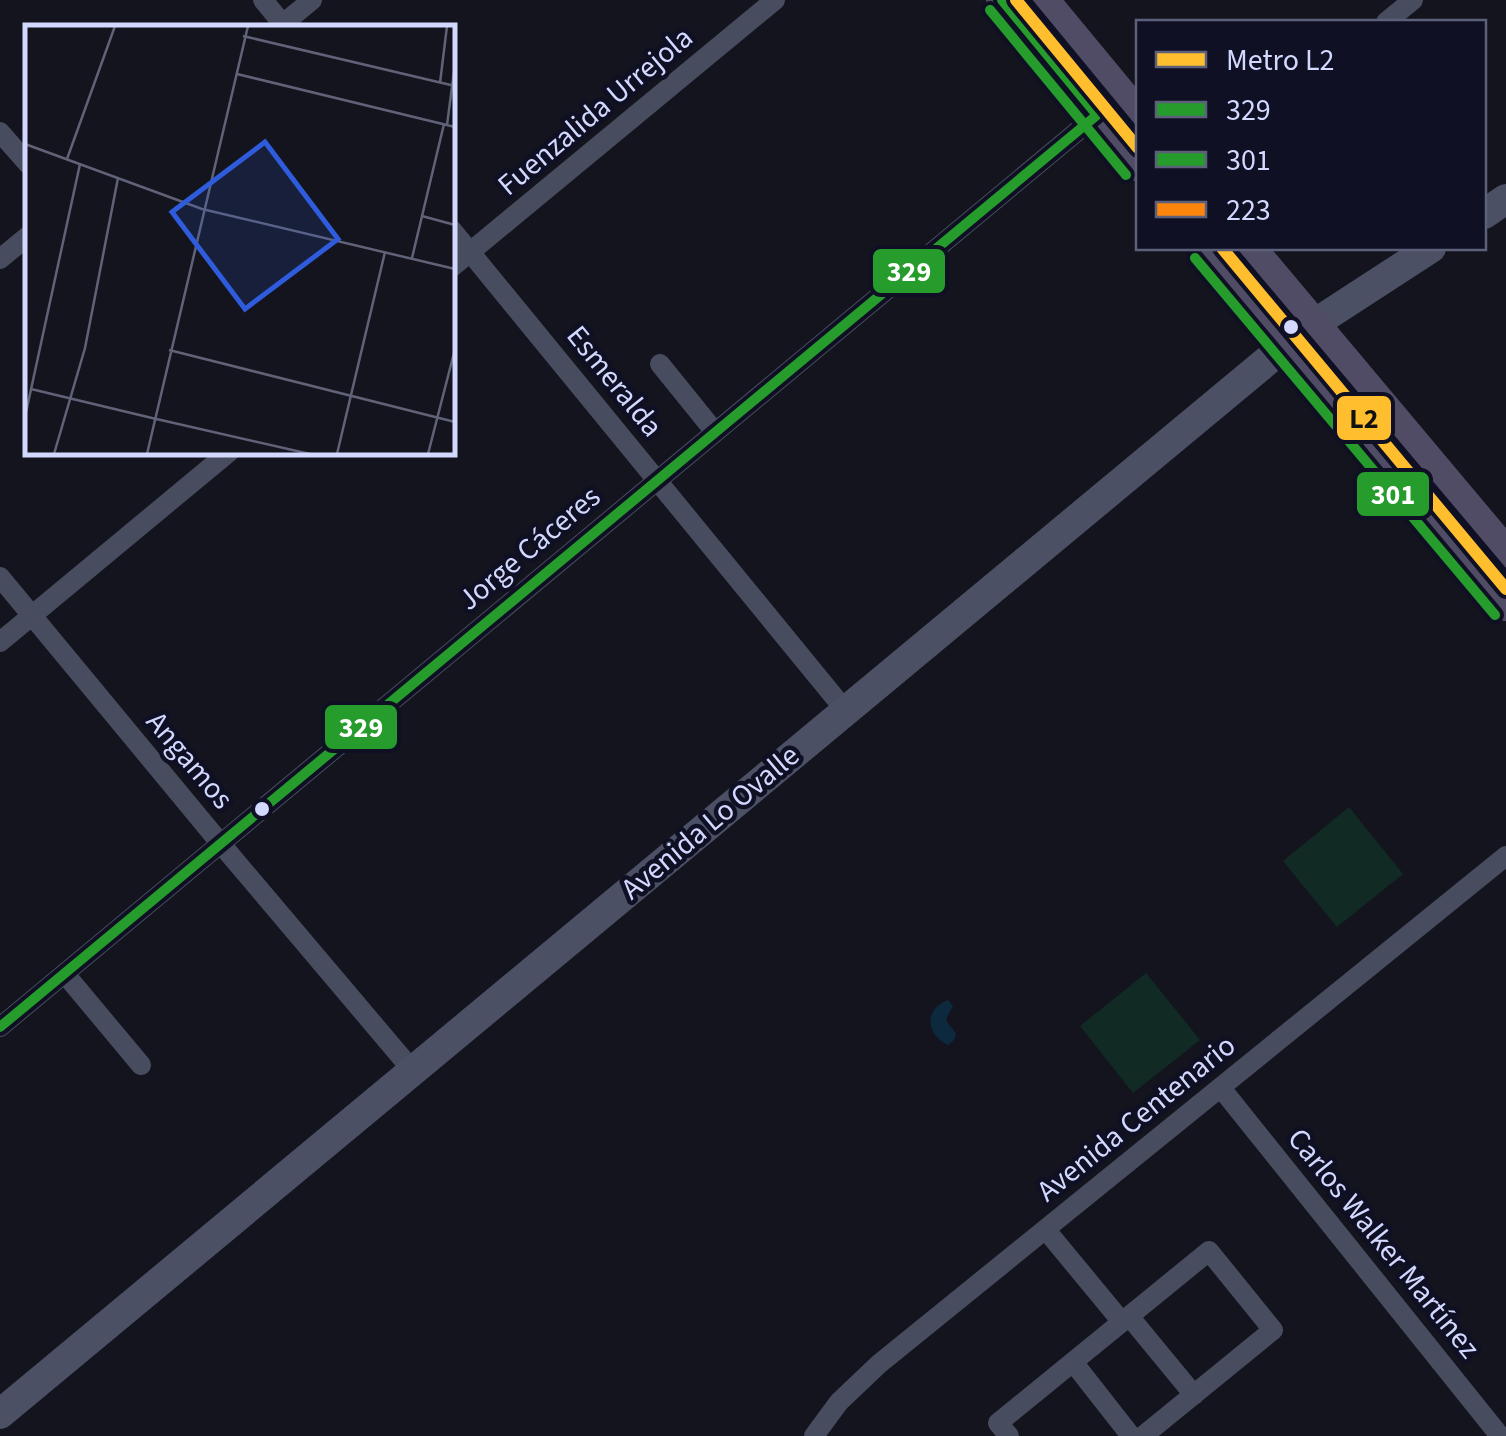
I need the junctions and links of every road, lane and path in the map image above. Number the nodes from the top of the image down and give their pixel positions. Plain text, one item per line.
1 (263, 0) edge
2 (312, 0) edge
3 (775, 0) edge
4 (1002, 0) edge
5 (1042, 0) edge
6 (1413, 0) edge
7 (1388, 20) edge
8 (281, 25) edge
9 (283, 25) edge
10 (1136, 114) edge
11 (1097, 115) junction
12 (1136, 115) edge
13 (0, 132) edge
14 (25, 161) edge
15 (1136, 163) edge
16 (455, 233) edge
17 (25, 238) edge
18 (1208, 250) edge
19 (1252, 250) edge
20 (1429, 250) edge
21 (471, 252) junction
22 (0, 259) edge
23 (455, 265) edge
24 (1314, 324) junction
25 (1286, 345) junction
26 (660, 364) dead end
27 (716, 432) junction
28 (225, 455) edge
29 (657, 480) junction
30 (1506, 552) edge
31 (0, 577) edge
32 (1499, 584) edge
33 (32, 616) junction
34 (0, 642) edge
35 (845, 710) junction
36 (221, 844) junction
37 (1506, 856) edge
38 (65, 974) junction
39 (0, 1027) edge
40 (142, 1065) dead end
41 (413, 1071) junction
42 (1221, 1088) junction
43 (1046, 1230) junction
44 (1126, 1319) junction
45 (1072, 1362) junction
46 (1194, 1395) junction
47 (0, 1414) edge
48 (814, 1436) edge
49 (1009, 1436) edge
50 (1132, 1436) edge
51 (1144, 1436) edge
52 (1500, 1436) edge

1 - 8 street
2 - 9 street
3 - 21 street, Fuenzalida Urrejola
4 - 11 main road
5 - 10 main road
6 - 7 street
11 - 12 main road
11 - 15 main road
11 - 27 street, Jorge Cáceres
13 - 14 street
16 - 21 street, Esmeralda
17 - 22 street
18 - 25 main road
19 - 24 main road
20 - 24 main road, Avenida Lo Ovalle
21 - 23 street, Fuenzalida Urrejola
21 - 29 street, Esmeralda
24 - 25 main road, Avenida Lo Ovalle
24 - 30 main road
25 - 32 main road
25 - 35 main road, Avenida Lo Ovalle
26 - 27 street
27 - 29 street, Jorge Cáceres
28 - 33 street
29 - 35 street, Esmeralda
29 - 36 street, Jorge Cáceres
31 - 33 street, Angamos
33 - 34 street
33 - 36 street, Angamos
35 - 41 main road, Avenida Lo Ovalle
36 - 38 street, Jorge Cáceres
36 - 41 street, Angamos
37 - 42 street, Avenida Centenario
38 - 39 street, Jorge Cáceres
38 - 40 street
41 - 47 main road, Avenida Lo Ovalle
42 - 43 street, Avenida Centenario
42 - 52 street, Carlos Walker Martínez
43 - 44 street
43 - 48 street, Avenida Centenario
44 - 45 street
44 - 46 street
44 - 46 street
45 - 49 street
45 - 50 street
46 - 51 street

